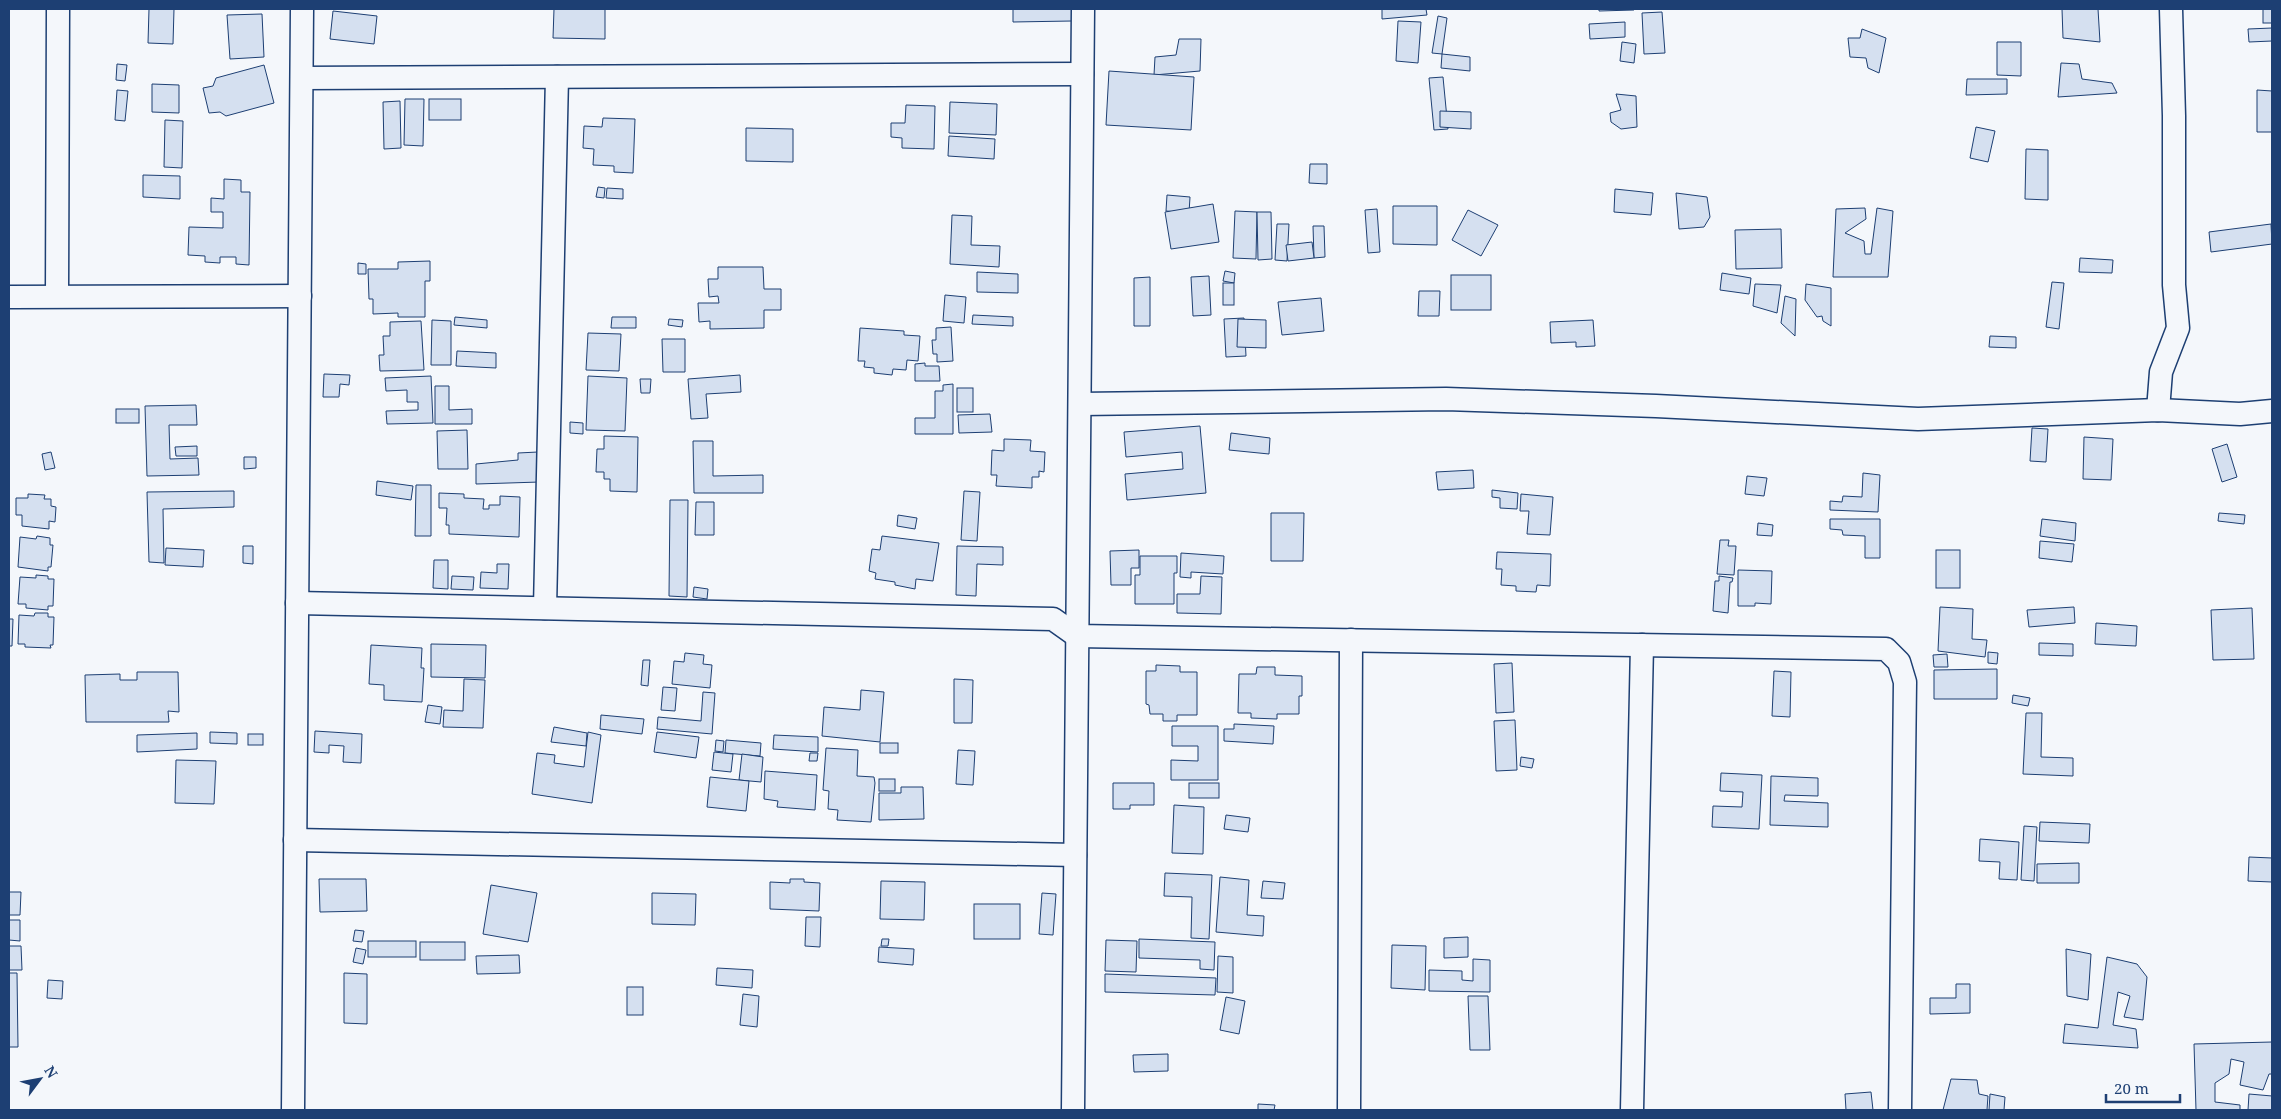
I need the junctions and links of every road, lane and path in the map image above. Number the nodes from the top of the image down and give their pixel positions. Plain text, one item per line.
1 (58, 9) edge
2 (302, 9) edge
3 (1083, 9) edge
4 (2170, 9) edge
5 (1082, 74) junction
6 (556, 77) junction
7 (302, 78) junction
8 (9, 296) edge
9 (57, 296) junction
10 (300, 296) junction
11 (1080, 404) junction
12 (2158, 410) junction
13 (2272, 411) edge
14 (297, 603) junction
15 (545, 608) junction
16 (1077, 636) junction
17 (1351, 640) junction
18 (1642, 645) junction
19 (295, 840) junction
20 (1075, 855) junction
21 (293, 1110) edge
22 (1073, 1110) edge
23 (1349, 1110) edge
24 (1632, 1110) edge
25 (1900, 1110) edge

1 - 9 street
2 - 7 street
3 - 5 street
4 - 12 street
5 - 6 street
5 - 11 street
6 - 7 street
6 - 15 street
7 - 10 street
8 - 9 street
9 - 10 street
10 - 14 street
11 - 12 street
11 - 16 street
12 - 13 street
14 - 15 street
14 - 19 street
15 - 16 street
16 - 17 street
16 - 20 street
17 - 18 street
17 - 23 street
18 - 24 street
18 - 25 street
19 - 20 street
19 - 21 street
20 - 22 street

